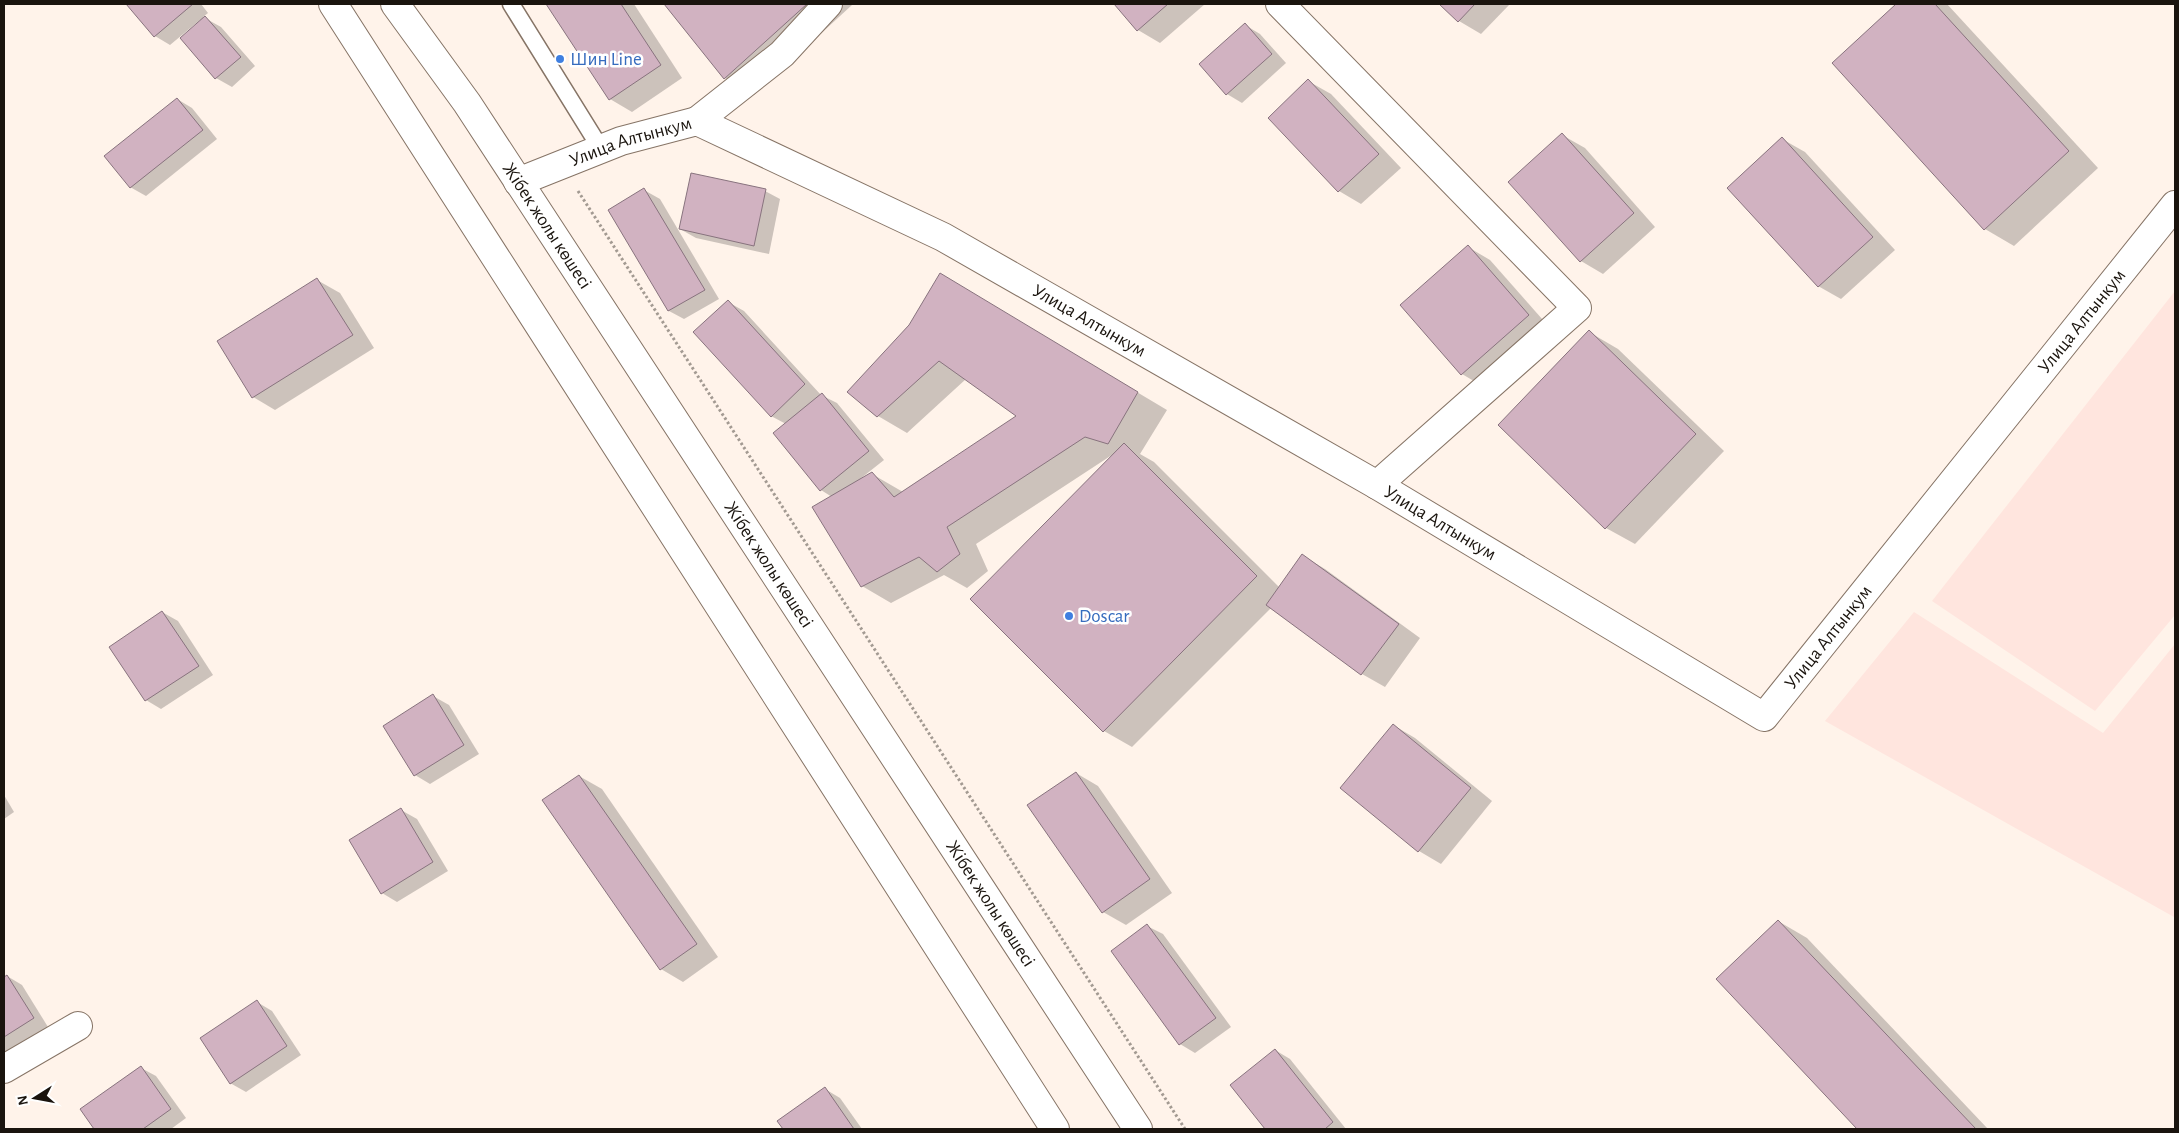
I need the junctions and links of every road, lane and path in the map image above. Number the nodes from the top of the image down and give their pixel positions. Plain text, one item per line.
1 (333, 4) edge
2 (395, 4) edge
3 (511, 4) edge
4 (828, 4) edge
5 (1280, 4) edge
6 (697, 121) junction
7 (601, 149) junction
8 (561, 164) junction
9 (518, 182) junction
10 (2175, 206) edge
11 (1377, 486) junction
12 (78, 1026) dead end
13 (4, 1069) edge
14 (1054, 1129) edge
15 (1138, 1129) edge
16 (1185, 1129) edge

1 - 14 street
2 - 9 street, Жібек жолы көшесі
3 - 7 lane
4 - 6 street
5 - 11 street
6 - 7 street, Улица Алтынкум
6 - 11 street, Улица Алтынкум
7 - 8 street, Улица Алтынкум
8 - 9 street, Улица Алтынкум
8 - 16 path
9 - 15 street, Жібек жолы көшесі
10 - 11 street, Улица Алтынкум
12 - 13 street

